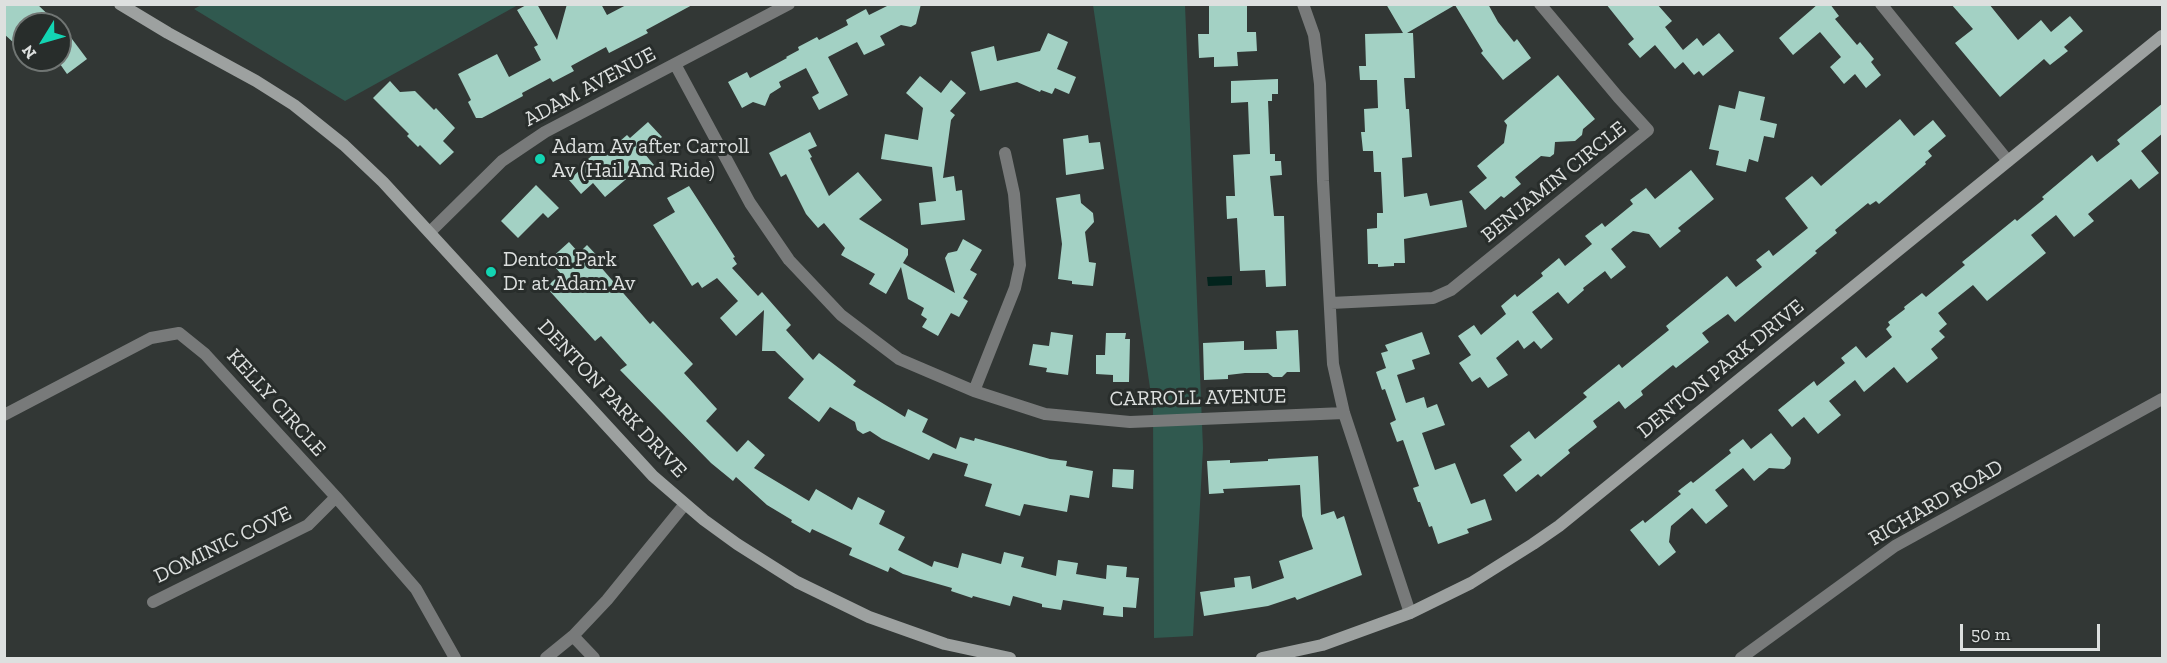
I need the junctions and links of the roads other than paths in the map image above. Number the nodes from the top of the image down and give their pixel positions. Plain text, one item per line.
1 (120, 4) edge
2 (789, 4) edge
3 (1304, 4) edge
4 (1540, 4) edge
5 (1881, 4) edge
6 (2163, 36) edge
7 (675, 64) junction
8 (1005, 153) dead end
9 (2008, 161) junction
10 (430, 232) junction
11 (1330, 303) junction
12 (974, 391) junction
13 (2163, 399) edge
14 (1344, 414) junction
15 (4, 415) edge
16 (336, 498) junction
17 (686, 504) junction
18 (153, 602) dead end
19 (1410, 613) junction
20 (573, 636) junction
21 (455, 658) edge
22 (546, 658) edge
23 (594, 658) edge
24 (1010, 658) edge
25 (1262, 658) edge
26 (1741, 658) edge

1 - 10 main road, DENTON PARK DRIVE
2 - 7 street, ADAM AVENUE
3 - 11 street
4 - 11 street, BENJAMIN CIRCLE
5 - 9 street
6 - 9 main road, DENTON PARK DRIVE
7 - 10 street, ADAM AVENUE
7 - 12 street, CARROLL AVENUE
8 - 12 street
9 - 19 main road, DENTON PARK DRIVE
10 - 17 main road, DENTON PARK DRIVE
11 - 14 street
12 - 14 street, CARROLL AVENUE
13 - 26 street, RICHARD ROAD
14 - 19 street
15 - 16 street, KELLY CIRCLE
16 - 18 street, DOMINIC COVE
16 - 21 street, KELLY CIRCLE
17 - 20 street
17 - 24 main road, DENTON PARK DRIVE
19 - 25 main road, DENTON PARK DRIVE
20 - 22 street
20 - 23 street

